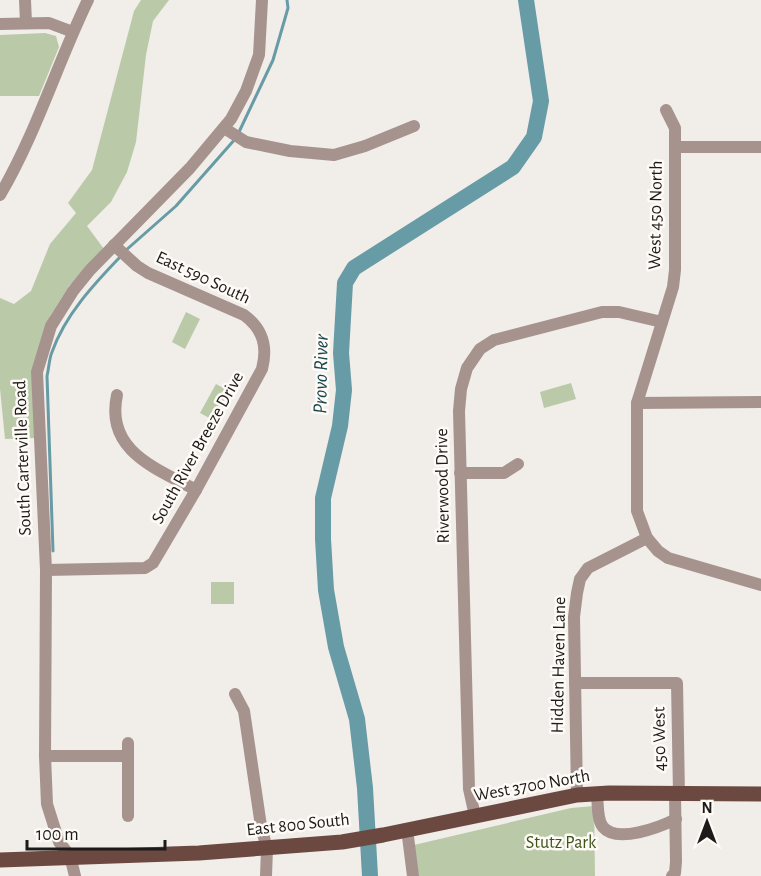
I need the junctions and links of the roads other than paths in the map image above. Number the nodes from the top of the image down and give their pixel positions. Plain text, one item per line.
1 (25, 0) edge
2 (88, 0) edge
3 (262, 0) edge
4 (26, 23) junction
5 (0, 24) edge
6 (73, 32) junction
7 (666, 110) dead end
8 (414, 126) dead end
9 (224, 128) junction
10 (675, 147) junction
11 (761, 147) edge
12 (0, 195) edge
13 (114, 245) junction
14 (662, 322) junction
15 (265, 350) joint
16 (117, 395) dead end
17 (761, 402) edge
18 (637, 403) junction
19 (518, 464) dead end
20 (460, 472) junction
21 (196, 490) junction
22 (647, 538) junction
23 (45, 570) junction
24 (761, 585) edge
25 (575, 683) junction
26 (235, 694) dead end
27 (45, 756) junction
28 (597, 794) junction
29 (677, 794) junction
30 (761, 794) edge
31 (577, 795) junction
32 (128, 816) dead end
33 (475, 816) junction
34 (676, 819) junction
35 (407, 829) junction
36 (383, 835) joint
37 (267, 849) junction
38 (70, 856) junction
39 (0, 860) edge
40 (75, 876) edge
41 (266, 876) edge
42 (413, 876) edge
43 (672, 876) edge

1 - 4 street
2 - 6 street
3 - 9 street, South Carterville Road
4 - 5 street
4 - 6 street
6 - 12 street
7 - 10 street, West 450 North
8 - 9 street
9 - 13 street, South Carterville Road
10 - 11 street
10 - 14 street, West 450 North
13 - 15 street, East 590 South
13 - 23 street, South Carterville Road
14 - 18 street, West 450 North
14 - 20 street, Riverwood Drive
15 - 21 street, South River Breeze Drive
16 - 21 street
17 - 18 street
18 - 22 street, West 450 North
19 - 20 street
20 - 33 street, Riverwood Drive
21 - 23 street, South River Breeze Drive
22 - 24 street
22 - 25 street, Hidden Haven Lane
23 - 27 street, South Carterville Road
25 - 29 street, 450 West
25 - 31 street, Hidden Haven Lane
26 - 37 street
27 - 32 street
27 - 38 street, South Carterville Road
28 - 29 main road, West 3700 North
28 - 31 main road, West 3700 North
28 - 34 street
29 - 30 main road, West 3700 North
29 - 34 street, 450 West
31 - 33 main road, West 3700 North
33 - 35 main road, West 3700 North
34 - 43 street, 450 West
35 - 36 main road, West 3700 North
35 - 42 street
36 - 37 main road, East 800 South
37 - 38 main road, East 800 South
37 - 41 street
38 - 39 main road, East 800 South
38 - 40 street, South Carterville Road

